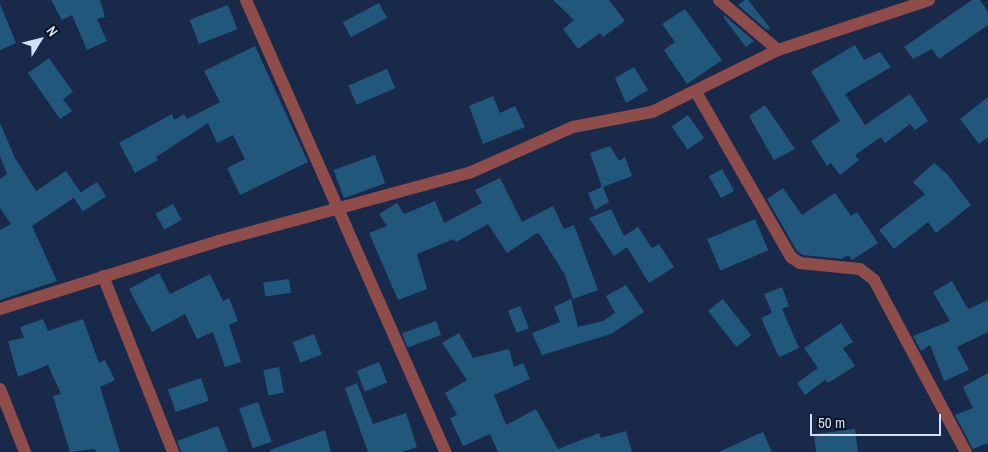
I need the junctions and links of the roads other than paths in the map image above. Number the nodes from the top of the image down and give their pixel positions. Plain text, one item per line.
1 (246, 0) edge
2 (719, 0) edge
3 (928, 0) edge
4 (778, 50) junction
5 (696, 92) junction
6 (338, 208) junction
7 (103, 276) junction
8 (0, 309) edge
9 (0, 389) edge
10 (25, 452) edge
11 (173, 452) edge
12 (445, 452) edge
13 (966, 452) edge

1 - 6 street
2 - 4 street
3 - 4 street
4 - 5 street
5 - 6 street
5 - 13 street
6 - 7 street
6 - 12 street
7 - 8 street
7 - 11 street
9 - 10 street

